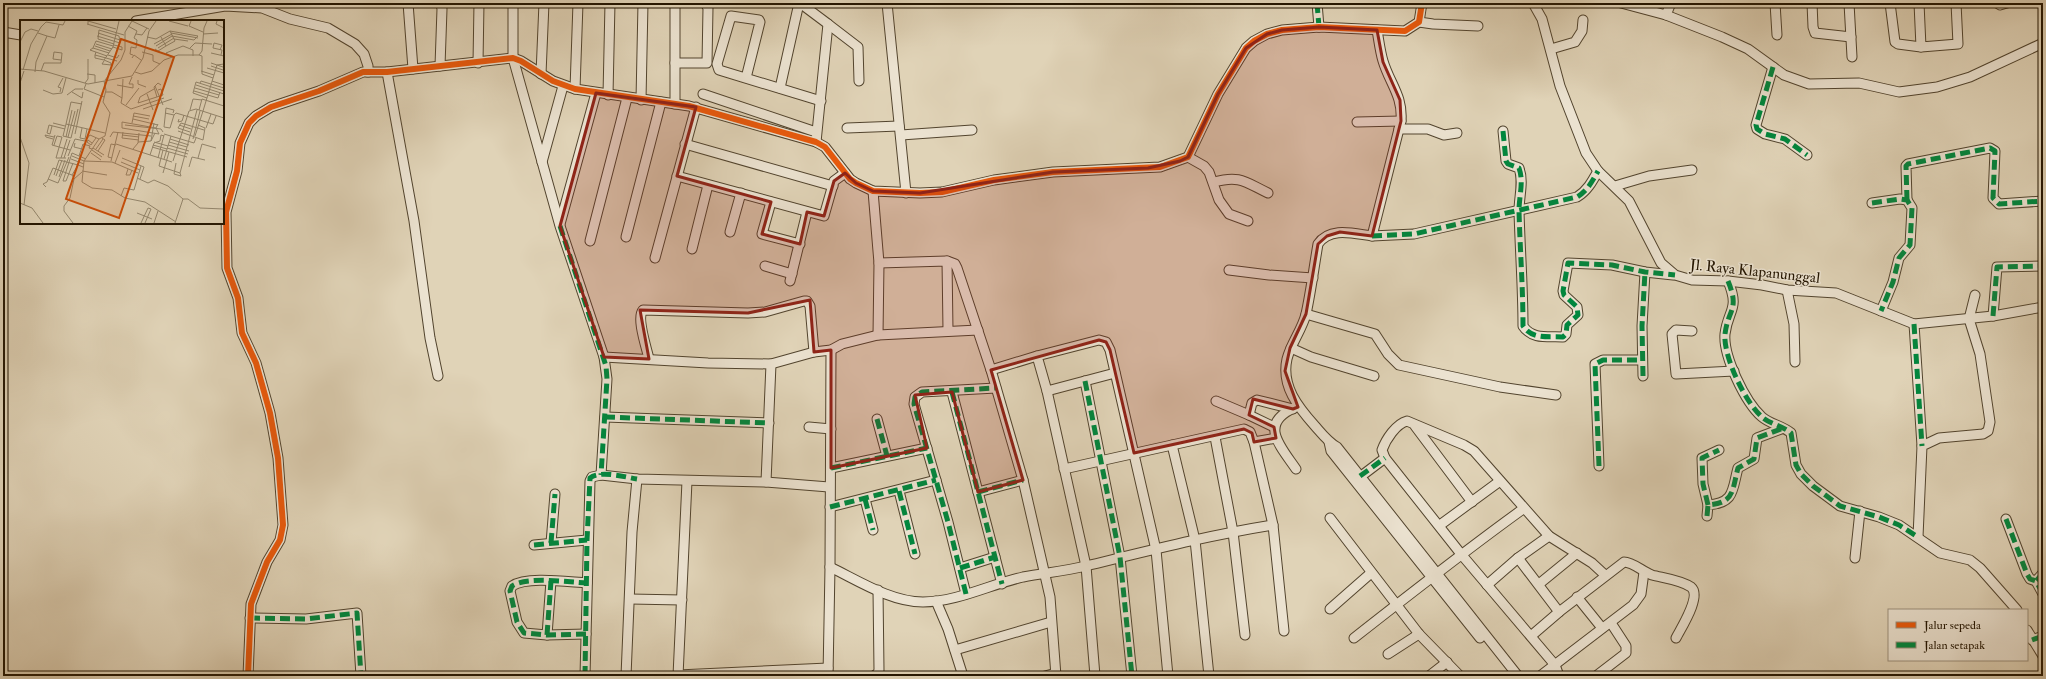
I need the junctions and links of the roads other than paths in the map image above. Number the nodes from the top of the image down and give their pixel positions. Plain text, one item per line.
1 (276, 3) edge
2 (408, 3) edge
3 (440, 3) edge
4 (479, 3) edge
5 (513, 3) edge
6 (544, 3) edge
7 (578, 3) edge
8 (610, 3) edge
9 (643, 3) edge
10 (675, 3) edge
11 (705, 3) edge
12 (800, 3) edge
13 (887, 3) edge
14 (1317, 3) edge
15 (1422, 3) edge
16 (1533, 3) edge
17 (1621, 3) edge
18 (1671, 3) edge
19 (1775, 3) edge
20 (1812, 3) edge
21 (1849, 3) edge
22 (1890, 3) edge
23 (1919, 3) edge
24 (1956, 3) edge
25 (1997, 3) edge
26 (2007, 3) edge
27 (271, 11) junction
28 (1666, 15) junction
29 (142, 20) edge
30 (1583, 20) dead end
31 (1419, 22) junction
32 (828, 24) junction
33 (1319, 26) junction
34 (1478, 26) dead end
35 (1377, 30) junction
36 (3, 32) edge
37 (20, 35) edge
38 (1777, 35) dead end
39 (1851, 36) junction
40 (2043, 43) edge
41 (1921, 48) junction
42 (1551, 49) junction
43 (1852, 57) dead end
44 (512, 58) junction
45 (675, 62) junction
46 (478, 63) junction
47 (440, 66) junction
48 (1773, 67) junction
49 (413, 69) junction
50 (368, 72) junction
51 (387, 72) junction
52 (542, 74) junction
53 (746, 78) junction
54 (859, 81) dead end
55 (564, 86) junction
56 (780, 88) junction
57 (575, 90) junction
58 (596, 93) junction
59 (703, 94) dead end
60 (608, 95) junction
61 (627, 98) junction
62 (641, 100) junction
63 (821, 101) junction
64 (661, 102) junction
65 (675, 104) junction
66 (696, 107) junction
67 (1357, 122) dead end
68 (1400, 125) junction
69 (847, 128) dead end
70 (900, 130) junction
71 (972, 130) dead end
72 (1503, 131) dead end
73 (816, 132) junction
74 (1457, 133) dead end
75 (816, 142) junction
76 (685, 144) junction
77 (1807, 155) dead end
78 (1188, 157) junction
79 (542, 162) junction
80 (1692, 170) dead end
81 (1598, 172) junction
82 (845, 173) junction
83 (677, 176) junction
84 (1214, 182) junction
85 (708, 185) junction
86 (833, 186) junction
87 (1615, 186) junction
88 (873, 191) junction
89 (741, 193) junction
90 (906, 193) junction
91 (1268, 193) dead end
92 (1907, 200) junction
93 (2043, 201) edge
94 (771, 202) junction
95 (1872, 203) dead end
96 (1519, 209) junction
97 (807, 212) junction
98 (1248, 221) dead end
99 (560, 226) junction
100 (730, 232) dead end
101 (1372, 236) junction
102 (626, 237) dead end
103 (590, 240) dead end
104 (800, 244) junction
105 (692, 249) dead end
106 (655, 258) dead end
107 (947, 261) junction
108 (879, 263) junction
109 (765, 266) dead end
110 (2043, 266) edge
111 (1229, 270) dead end
112 (1645, 272) junction
113 (1675, 275) junction
114 (1312, 278) junction
115 (1728, 281) junction
116 (1787, 290) junction
117 (1976, 295) dead end
118 (2043, 307) edge
119 (1880, 311) junction
120 (1306, 314) junction
121 (1993, 316) junction
122 (1969, 319) junction
123 (1914, 324) junction
124 (948, 330) junction
125 (978, 330) junction
126 (1692, 331) dead end
127 (878, 335) junction
128 (1291, 348) junction
129 (831, 350) junction
130 (814, 352) junction
131 (1037, 356) junction
132 (604, 357) junction
133 (649, 359) junction
134 (1642, 360) junction
135 (1795, 362) dead end
136 (771, 364) junction
137 (991, 370) junction
138 (1734, 371) junction
139 (1115, 373) junction
140 (438, 376) dead end
141 (1374, 376) dead end
142 (1643, 376) dead end
143 (1085, 381) junction
144 (996, 388) junction
145 (1047, 391) junction
146 (952, 392) junction
147 (1556, 395) dead end
148 (1216, 401) dead end
149 (1295, 408) junction
150 (1249, 415) junction
151 (605, 417) junction
152 (877, 419) dead end
153 (769, 423) junction
154 (1413, 423) junction
155 (809, 427) dead end
156 (1274, 427) junction
157 (831, 429) junction
158 (1781, 429) junction
159 (1215, 437) junction
160 (1276, 438) junction
161 (1254, 442) junction
162 (1172, 445) junction
163 (1922, 446) junction
164 (927, 448) junction
165 (1719, 450) dead end
166 (1134, 453) junction
167 (887, 456) junction
168 (1385, 458) junction
169 (1102, 459) junction
170 (1599, 466) dead end
171 (831, 468) junction
172 (1064, 468) junction
173 (1296, 469) dead end
174 (601, 475) junction
175 (637, 479) junction
176 (1358, 479) junction
177 (936, 480) junction
178 (1023, 480) junction
179 (687, 481) junction
180 (1500, 481) junction
181 (766, 482) junction
182 (829, 487) junction
183 (899, 490) junction
184 (978, 492) junction
185 (555, 494) dead end
186 (865, 499) junction
187 (1472, 502) junction
188 (1708, 506) junction
189 (830, 508) junction
190 (1524, 509) junction
191 (1860, 511) junction
192 (1707, 516) dead end
193 (1330, 518) dead end
194 (2006, 519) dead end
195 (1273, 525) junction
196 (1440, 525) junction
197 (872, 530) dead end
198 (1233, 532) junction
199 (1549, 536) junction
200 (1918, 537) junction
201 (587, 540) junction
202 (1195, 540) junction
203 (551, 543) junction
204 (534, 545) dead end
205 (1156, 550) junction
206 (1577, 553) junction
207 (915, 554) dead end
208 (1461, 554) junction
209 (995, 557) junction
210 (1120, 557) junction
211 (1518, 558) junction
212 (1855, 558) dead end
213 (1086, 566) junction
214 (830, 567) junction
215 (960, 568) junction
216 (1644, 572) junction
217 (1045, 573) junction
218 (1371, 573) junction
219 (2043, 573) edge
220 (1436, 575) junction
221 (1605, 575) junction
222 (551, 581) junction
223 (2036, 581) junction
224 (587, 583) junction
225 (1002, 584) junction
226 (1539, 584) junction
227 (1487, 585) junction
228 (878, 590) junction
229 (966, 594) junction
230 (2043, 594) edge
231 (1450, 596) junction
232 (1577, 597) junction
233 (630, 598) junction
234 (682, 600) junction
235 (936, 600) junction
236 (1396, 605) junction
237 (1330, 609) dead end
238 (2016, 609) edge
239 (1559, 612) junction
240 (250, 618) junction
241 (1051, 622) junction
242 (1611, 623) junction
243 (1602, 628) junction
244 (1284, 631) dead end
245 (2028, 632) edge
246 (586, 634) junction
247 (1419, 634) junction
248 (548, 635) junction
249 (1245, 635) dead end
250 (1531, 636) junction
251 (2043, 636) edge
252 (1354, 638) dead end
253 (1676, 638) dead end
254 (2032, 640) junction
255 (955, 650) junction
256 (1388, 654) dead end
257 (2043, 656) edge
258 (1447, 662) junction
259 (1555, 665) junction
260 (828, 672) edge
261 (1056, 674) edge
262 (678, 675) edge
263 (248, 676) edge
264 (362, 676) edge
265 (585, 676) edge
266 (626, 676) edge
267 (874, 676) edge
268 (962, 676) edge
269 (1045, 676) edge
270 (1095, 676) edge
271 (1132, 676) edge
272 (1168, 676) edge
273 (1209, 676) edge
274 (1429, 676) edge
275 (1460, 676) edge
276 (1511, 676) edge
277 (1518, 676) edge
278 (1540, 676) edge
279 (1559, 676) edge
280 (1596, 676) edge

1 - 27 street
2 - 49 street
3 - 47 street
4 - 46 street
5 - 44 street
6 - 52 street
7 - 57 street
8 - 60 street
9 - 62 street
10 - 45 street
11 - 45 street
12 - 32 street
12 - 56 street
13 - 70 street
14 - 33 street
15 - 31 street
16 - 42 street, Jl. Raya Klapanunggal
17 - 28 street
18 - 28 street
19 - 38 street
20 - 39 street
21 - 39 street
22 - 41 street
23 - 41 street
24 - 41 street
25 - 26 street
27 - 29 street
27 - 50 street
28 - 48 street
30 - 42 street
31 - 34 street
31 - 35 street
32 - 54 street
32 - 63 street
33 - 35 street
33 - 78 street
35 - 68 street
36 - 37 street
39 - 43 street
40 - 48 street
42 - 81 street, Jl. Raya Klapanunggal
44 - 46 street
44 - 52 street
44 - 79 street
45 - 65 street
46 - 47 street
47 - 49 street
48 - 77 street
49 - 51 street
50 - 51 street
50 - 240 street
51 - 140 street
52 - 55 street
53 - 53 street
53 - 56 street
55 - 57 street
55 - 79 street
56 - 63 street
57 - 58 street
58 - 60 street
58 - 99 street
59 - 73 street
60 - 61 street
61 - 62 street
61 - 103 street
62 - 64 street
63 - 73 street
64 - 65 street
64 - 102 street
65 - 66 street
66 - 75 street
66 - 76 street
67 - 68 street
68 - 74 street
68 - 101 street
69 - 70 street
70 - 71 street
70 - 90 street
72 - 96 street
73 - 75 street
75 - 82 street
76 - 83 street
76 - 86 street
78 - 84 street
78 - 90 street
79 - 99 street
80 - 87 street
81 - 87 street, Jl. Raya Klapanunggal
81 - 96 street
82 - 86 street
82 - 88 street
83 - 85 street
83 - 106 street
84 - 91 street
84 - 98 street
85 - 89 street
85 - 105 street
86 - 97 street
87 - 113 street, Jl. Raya Klapanunggal
88 - 90 street
88 - 108 street
89 - 94 street
89 - 100 street
92 - 93 street
92 - 95 street
92 - 119 street
94 - 97 street
94 - 104 street
96 - 101 street
96 - 112 street
97 - 104 street
99 - 132 street
101 - 114 street
104 - 109 street
107 - 108 street
107 - 124 street
107 - 125 street
108 - 127 street
110 - 121 street
111 - 114 street
112 - 113 street
112 - 134 street
113 - 115 street, Jl. Raya Klapanunggal
114 - 120 street
115 - 116 street, Jl. Raya Klapanunggal
115 - 138 street
116 - 119 street, Jl. Raya Klapanunggal
116 - 135 street
117 - 122 street
118 - 121 street, Jl. Raya Klapanunggal
119 - 123 street, Jl. Raya Klapanunggal
120 - 128 street
120 - 147 street
121 - 122 street, Jl. Raya Klapanunggal
122 - 123 street, Jl. Raya Klapanunggal
122 - 163 street
123 - 163 street
124 - 125 street
124 - 127 street
125 - 137 street
126 - 138 street
127 - 129 street
128 - 141 street
128 - 149 street
129 - 130 street
129 - 157 street
130 - 133 street
130 - 136 street
131 - 137 street
131 - 139 street
131 - 145 street
132 - 133 street
132 - 151 street
133 - 136 street
134 - 142 street
134 - 170 street
136 - 153 street
137 - 144 street
138 - 158 street
139 - 143 street
139 - 166 street
143 - 145 street
143 - 169 street
144 - 146 street
144 - 178 street
145 - 172 street
146 - 164 street
146 - 184 street
148 - 150 street
149 - 150 street
149 - 156 street
149 - 176 street
150 - 156 street
151 - 153 street
151 - 174 street
152 - 167 street
153 - 181 street
154 - 168 street
154 - 180 street
154 - 187 street
155 - 157 street
156 - 160 street
157 - 171 street
158 - 188 street
158 - 191 street
159 - 161 street
159 - 162 street
159 - 198 street
160 - 161 street
160 - 173 street
161 - 195 street
162 - 166 street
162 - 202 street
163 - 200 street
164 - 167 street
164 - 177 street
165 - 188 street
166 - 169 street
166 - 205 street
167 - 171 street
168 - 176 street
168 - 196 street
169 - 172 street
169 - 210 street
171 - 182 street
172 - 213 street
174 - 175 street
174 - 201 street
175 - 179 street
175 - 233 street
176 - 220 street
177 - 183 street
177 - 215 street
178 - 184 street
178 - 217 street
179 - 181 street
179 - 234 street
180 - 187 street
180 - 190 street
181 - 182 street
182 - 189 street
183 - 186 street
183 - 207 street
184 - 209 street
185 - 203 street
186 - 189 street
186 - 197 street
187 - 196 street
188 - 192 street
189 - 214 street
190 - 199 street
190 - 208 street
191 - 200 street
191 - 212 street
193 - 218 street
194 - 223 street
195 - 198 street
195 - 244 street
196 - 208 street
198 - 202 street
198 - 249 street
199 - 206 street
199 - 211 street
200 - 238 street
201 - 203 street
201 - 224 street
202 - 205 street
202 - 273 street
203 - 204 street
205 - 210 street
205 - 272 street
206 - 221 street
206 - 226 street
208 - 220 street
208 - 227 street
209 - 215 street
209 - 225 street
210 - 213 street
210 - 271 street
211 - 226 street
211 - 227 street
213 - 217 street
213 - 270 street
214 - 228 street
214 - 260 street
215 - 229 street
216 - 221 street
216 - 242 street
216 - 253 street
217 - 225 street
217 - 241 street
218 - 236 street
218 - 237 street
219 - 223 street
220 - 231 street
220 - 236 street
221 - 232 street
222 - 224 street
222 - 248 street
222 - 248 street
223 - 230 street
224 - 246 street
225 - 229 street
226 - 239 street
227 - 250 street
228 - 235 street
228 - 267 street
229 - 235 street
231 - 276 street
231 - 277 street
232 - 239 street
232 - 243 street
233 - 234 street
233 - 266 street
234 - 262 street
235 - 255 street
236 - 247 street
236 - 252 street
239 - 250 street
240 - 263 street
240 - 264 street
241 - 255 street
241 - 261 street
242 - 243 street
242 - 280 street
243 - 259 street
245 - 254 street
246 - 248 street
246 - 265 street
247 - 256 street
247 - 258 street
250 - 259 street
251 - 254 street
254 - 257 street
255 - 268 street
258 - 274 street
258 - 275 street
259 - 278 street
259 - 279 street
260 - 262 street
261 - 269 street

